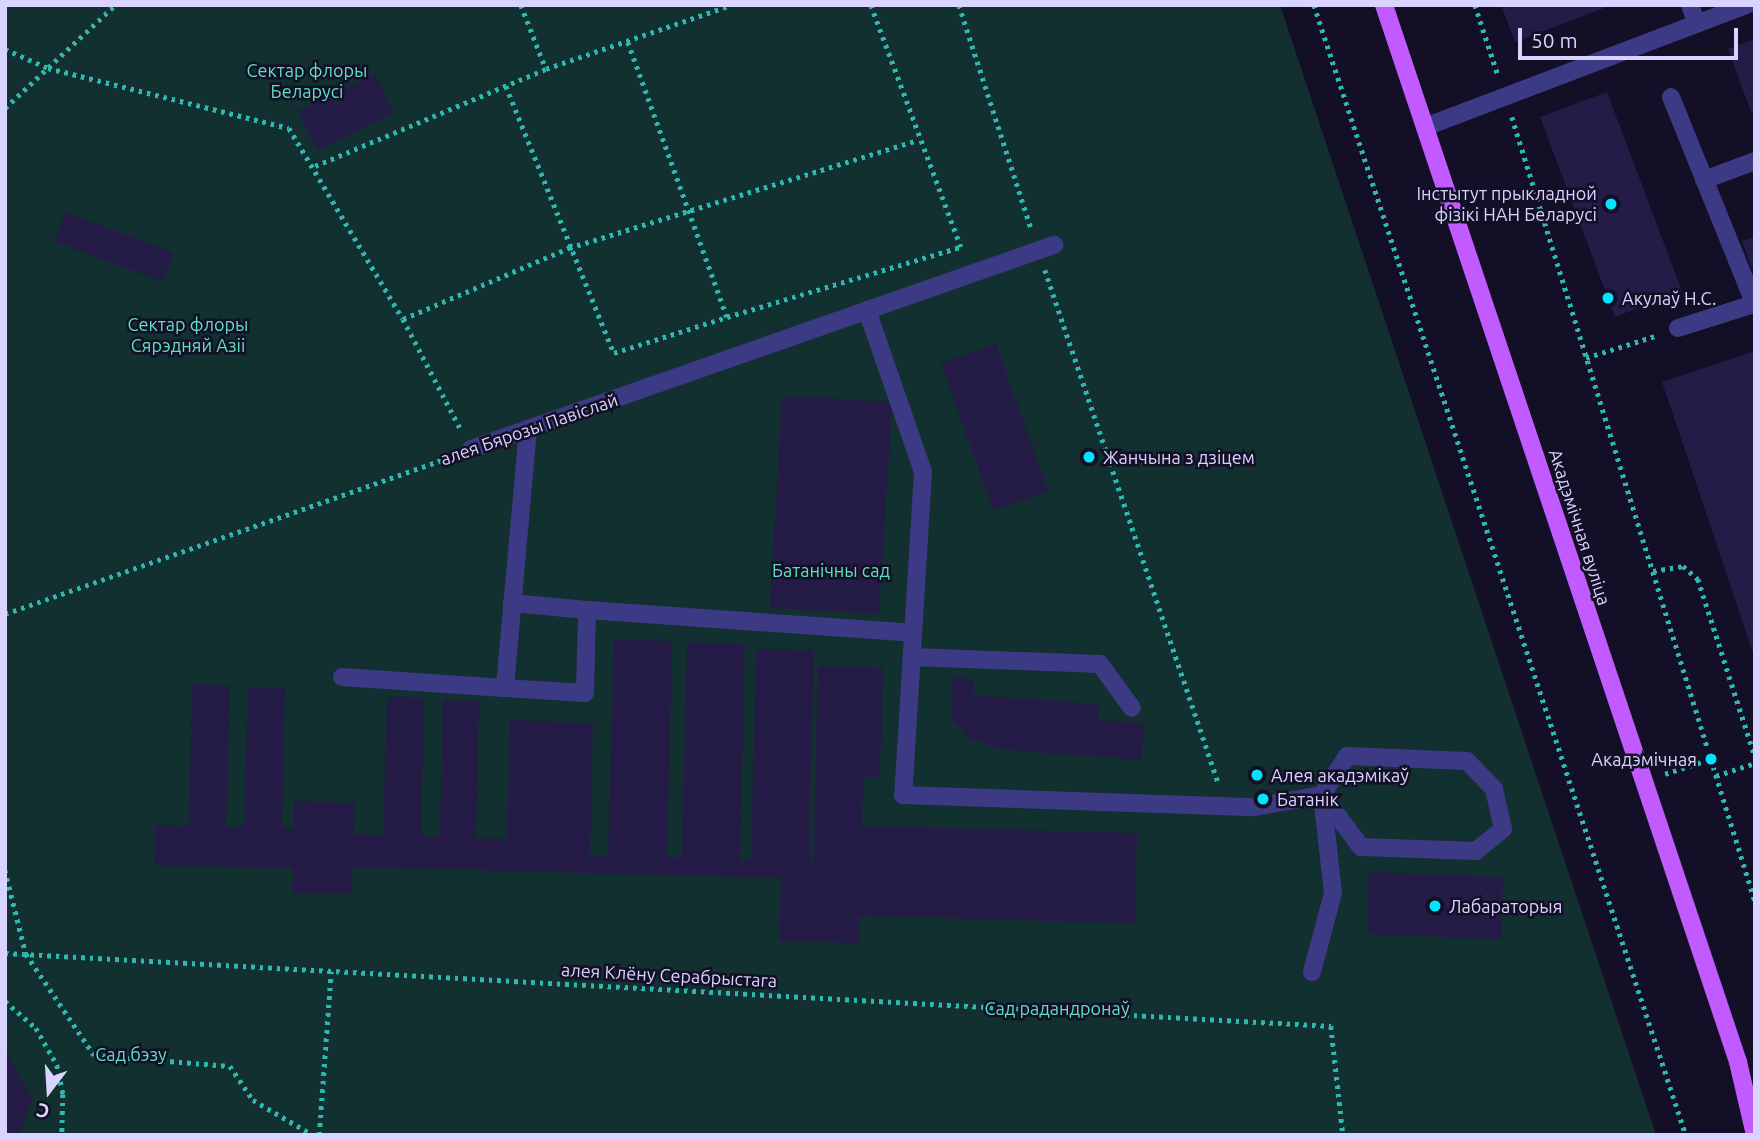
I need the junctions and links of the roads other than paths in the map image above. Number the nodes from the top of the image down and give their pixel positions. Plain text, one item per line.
1 (1384, 5) edge
2 (1690, 5) edge
3 (1746, 5) edge
4 (1697, 24) junction
5 (1671, 97) dead end
6 (1425, 127) junction
7 (1755, 161) edge
8 (1704, 180) junction
9 (1046, 248) road end
10 (1754, 304) edge
11 (867, 310) junction
12 (1678, 328) road end
13 (528, 429) junction
14 (471, 449) road end
15 (512, 603) junction
16 (587, 610) junction
17 (913, 633) junction
18 (912, 657) junction
19 (342, 677) dead end
20 (505, 688) junction
21 (1132, 708) dead end
22 (1322, 795) junction
23 (1312, 972) dead end
24 (1747, 1059) edge
25 (1755, 1080) edge
26 (1755, 1135) edge

1 - 6 main road, Акадэмічная вуліца
2 - 4 lane
3 - 4 lane
4 - 6 lane
5 - 8 lane
6 - 24 main road, Акадэмічная вуліца
7 - 8 lane
8 - 10 lane
9 - 11 lane, алея Бярозы Павіслай
10 - 12 lane
11 - 13 lane, алея Бярозы Павіслай
11 - 17 lane
13 - 14 lane, алея Бярозы Павіслай
13 - 15 lane
15 - 16 lane
15 - 20 lane
16 - 17 lane
16 - 20 lane
17 - 18 lane
18 - 21 lane
18 - 22 lane
19 - 20 lane
22 - 22 lane
22 - 23 lane
24 - 25 main road
24 - 26 main road, Акадэмічная вуліца

